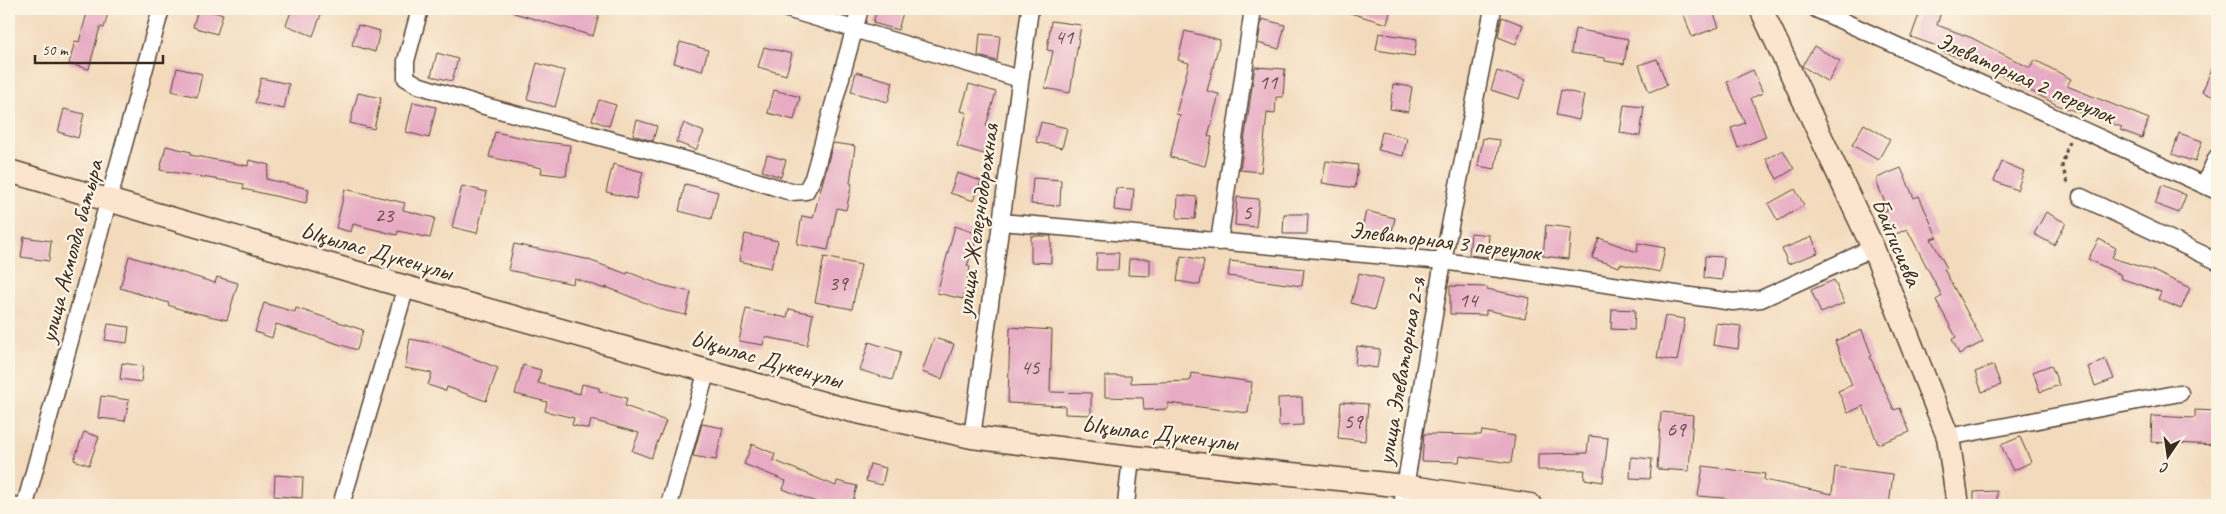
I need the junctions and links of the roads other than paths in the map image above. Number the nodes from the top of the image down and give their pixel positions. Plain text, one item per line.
1 (161, 9) edge
2 (420, 9) edge
3 (787, 9) edge
4 (860, 9) edge
5 (1030, 9) edge
6 (1253, 9) edge
7 (1493, 9) edge
8 (1761, 9) edge
9 (1816, 9) edge
10 (856, 28) junction
11 (1020, 79) junction
12 (2217, 157) edge
13 (9, 171) edge
14 (2210, 188) edge
15 (2081, 197) road end
16 (110, 202) junction
17 (1001, 222) junction
18 (1219, 242) junction
19 (1873, 248) junction
20 (1443, 261) junction
21 (2217, 262) edge
22 (406, 287) junction
23 (707, 370) junction
24 (2180, 394) dead end
25 (972, 437) junction
26 (1948, 437) junction
27 (1131, 457) junction
28 (1404, 496) edge
29 (9, 504) edge
30 (13, 505) edge
31 (25, 505) edge
32 (341, 505) edge
33 (669, 505) edge
34 (1126, 505) edge
35 (1530, 505) edge
36 (1958, 505) edge

1 - 16 street, улица Акмолда батыра
2 - 10 street
3 - 10 street
4 - 10 street
5 - 11 street, улица Железнодорожная
6 - 18 street
7 - 20 street, улица Элеваторная 2-я
8 - 19 street, Байгисиева
9 - 14 street, Элеваторная 2 переулок
10 - 11 street
11 - 17 street, улица Железнодорожная
12 - 14 street
13 - 16 street, Ықылас Дүкенұлы
15 - 21 street
16 - 22 street, Ықылас Дүкенұлы
16 - 31 street, улица Акмолда батыра
17 - 18 street, Элеваторная 3 переулок
17 - 25 street, улица Железнодорожная
18 - 20 street, Элеваторная 3 переулок
19 - 20 street, Элеваторная 3 переулок
19 - 26 street, Байгисиева
20 - 28 street, улица Элеваторная 2-я
22 - 23 street, Ықылас Дүкенұлы
22 - 32 street
23 - 25 street, Ықылас Дүкенұлы
23 - 33 street
24 - 26 street
25 - 27 street, Ықылас Дүкенұлы
26 - 36 street, Байгисиева
27 - 28 street, Ықылас Дүкенұлы
27 - 34 street
28 - 35 street, Ықылас Дүкенұлы
29 - 30 street

